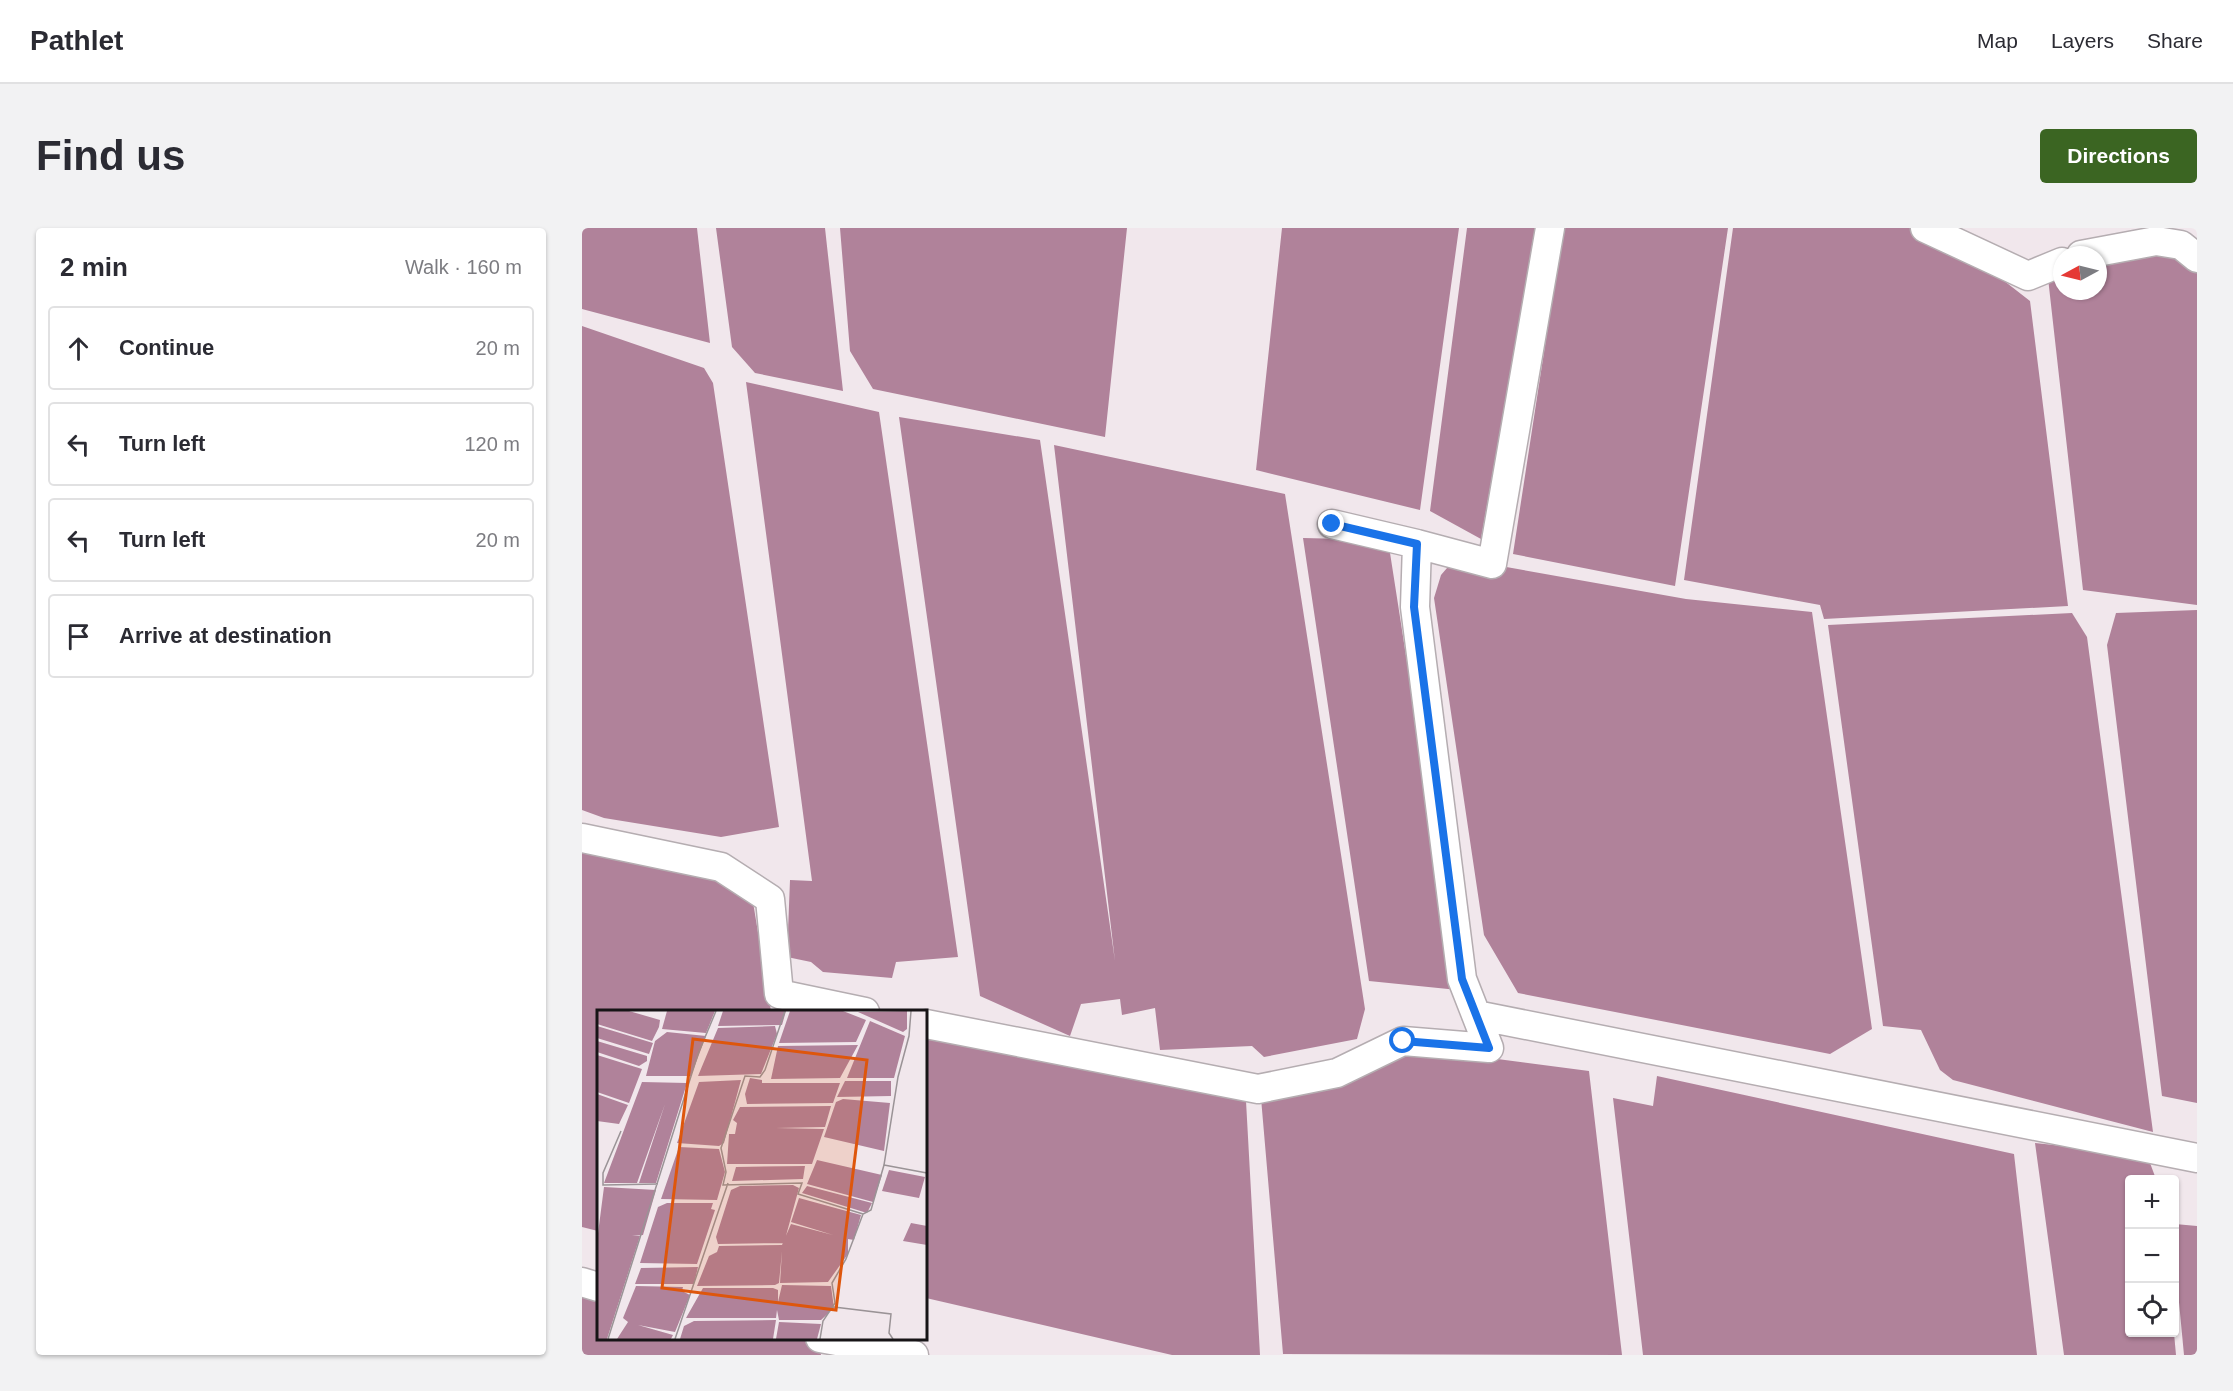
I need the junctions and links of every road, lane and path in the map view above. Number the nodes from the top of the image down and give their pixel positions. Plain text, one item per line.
1 (1550, 228) edge
2 (1925, 228) edge
3 (2187, 243) edge
4 (2107, 250) edge
5 (2053, 266) edge
6 (1332, 524) dead end
7 (1417, 544) junction
8 (582, 838) edge
9 (860, 1010) edge
10 (1476, 1015) junction
11 (927, 1024) edge
12 (2197, 1158) edge
13 (582, 1282) edge
14 (597, 1287) edge
15 (831, 1340) edge
16 (914, 1355) edge

1 - 7 lane
2 - 5 lane
3 - 4 lane
6 - 7 lane
7 - 10 lane
8 - 9 lane
10 - 11 lane
10 - 12 lane
13 - 14 lane
15 - 16 lane

